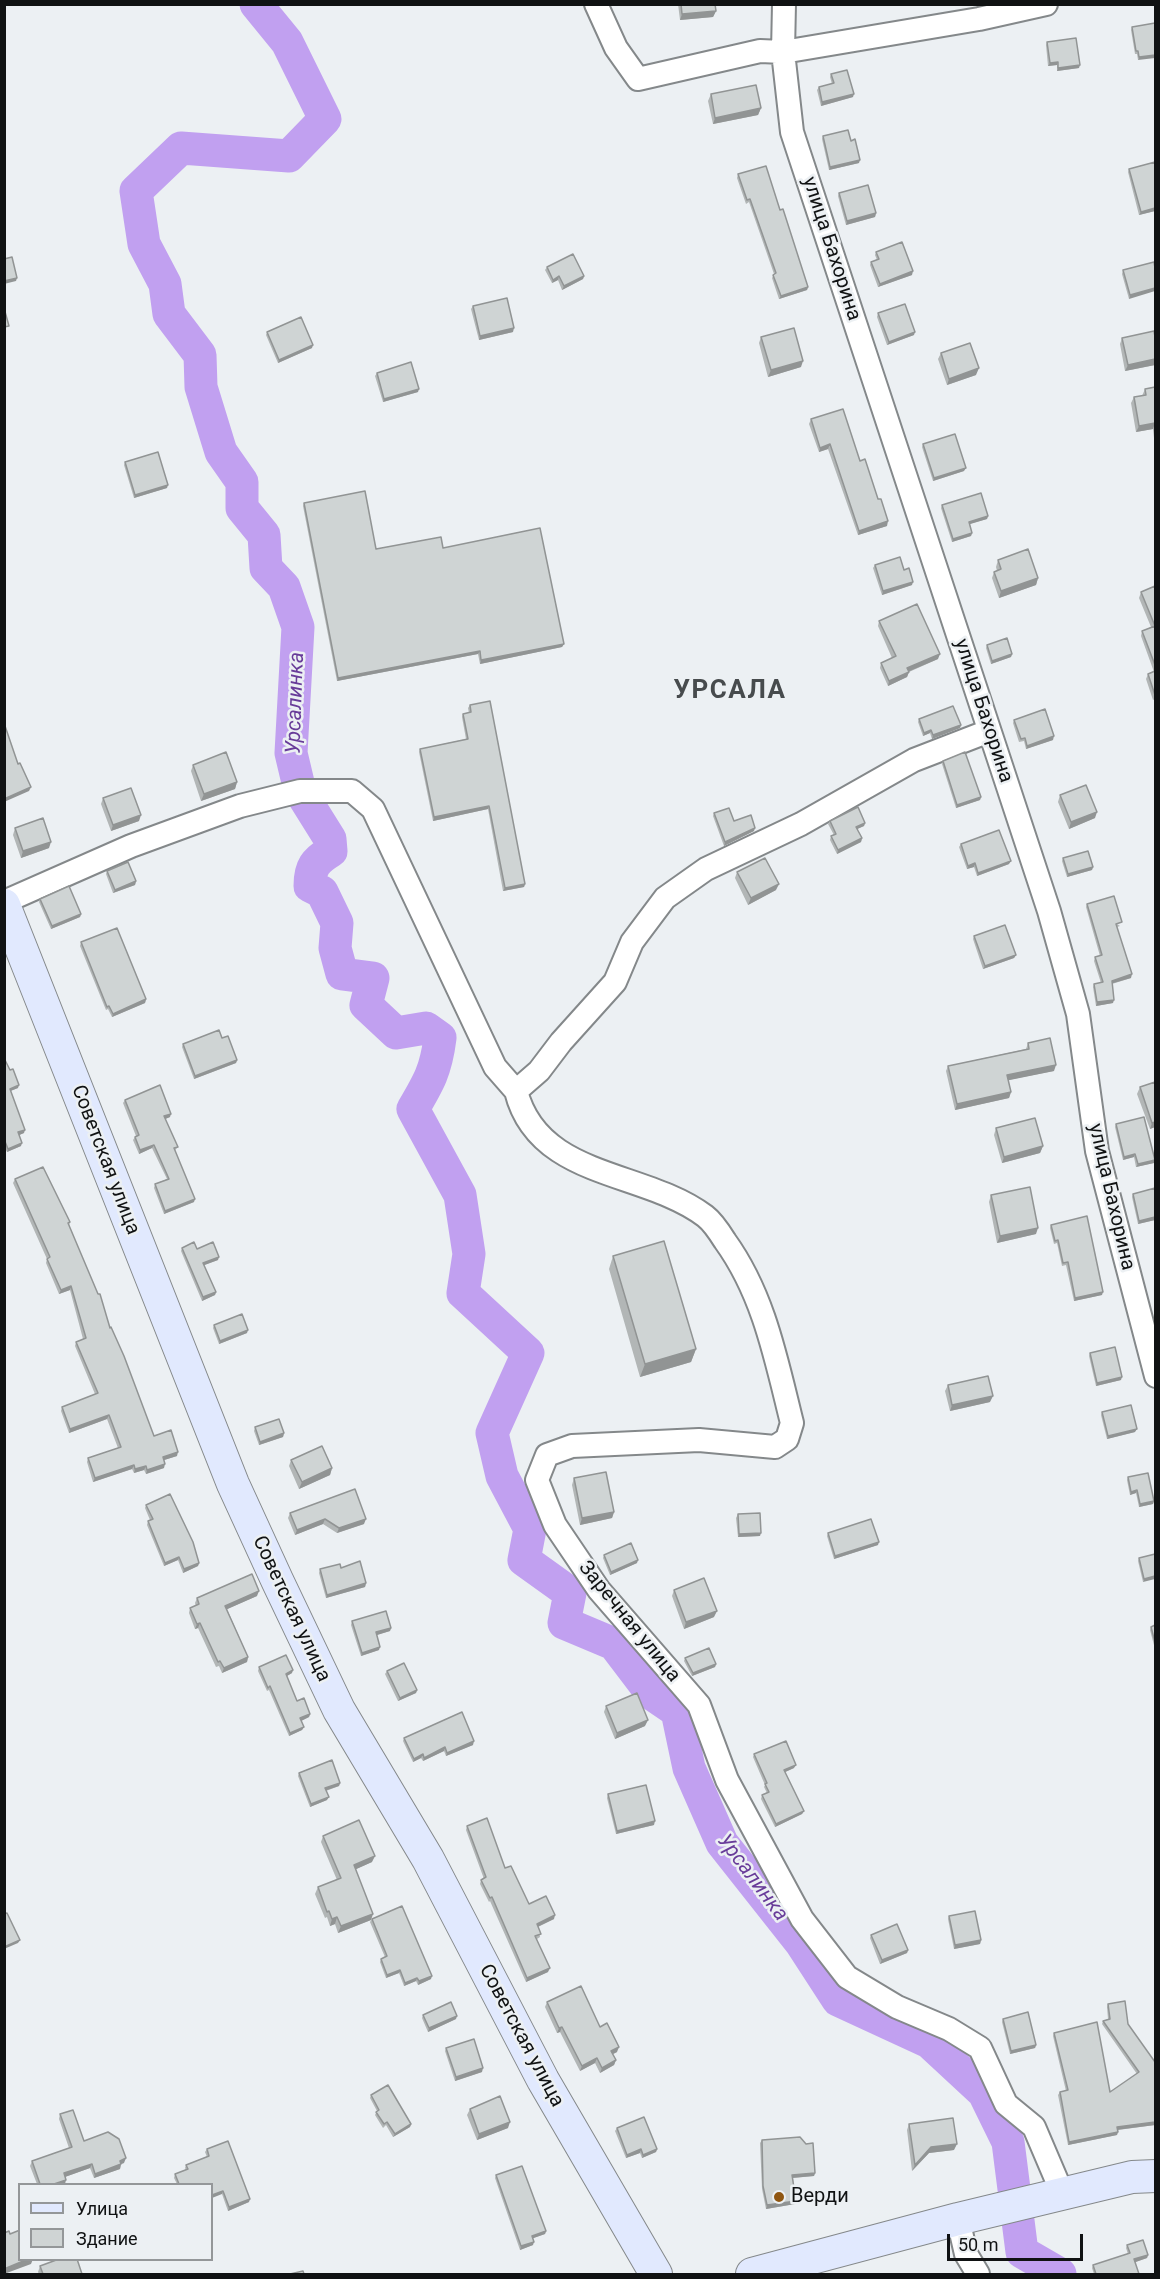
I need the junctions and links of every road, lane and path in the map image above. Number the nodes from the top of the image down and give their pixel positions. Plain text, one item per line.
1 (596, 4) edge
2 (784, 4) edge
3 (1046, 4) edge
4 (783, 52) junction
5 (989, 731) junction
6 (4, 904) edge
7 (516, 1091) junction
8 (1155, 1376) edge
9 (1155, 2176) edge
10 (1063, 2195) junction
11 (958, 2220) junction
12 (656, 2274) edge
13 (752, 2274) edge
14 (978, 2274) edge

1 - 4 street
2 - 4 street, улица Бахорина
3 - 4 street
4 - 5 street, улица Бахорина
5 - 7 street
5 - 8 street, улица Бахорина
6 - 7 street, Заречная улица
6 - 12 street, Советская улица
7 - 10 street, Заречная улица
9 - 10 street
10 - 11 street
11 - 13 street
11 - 14 street

